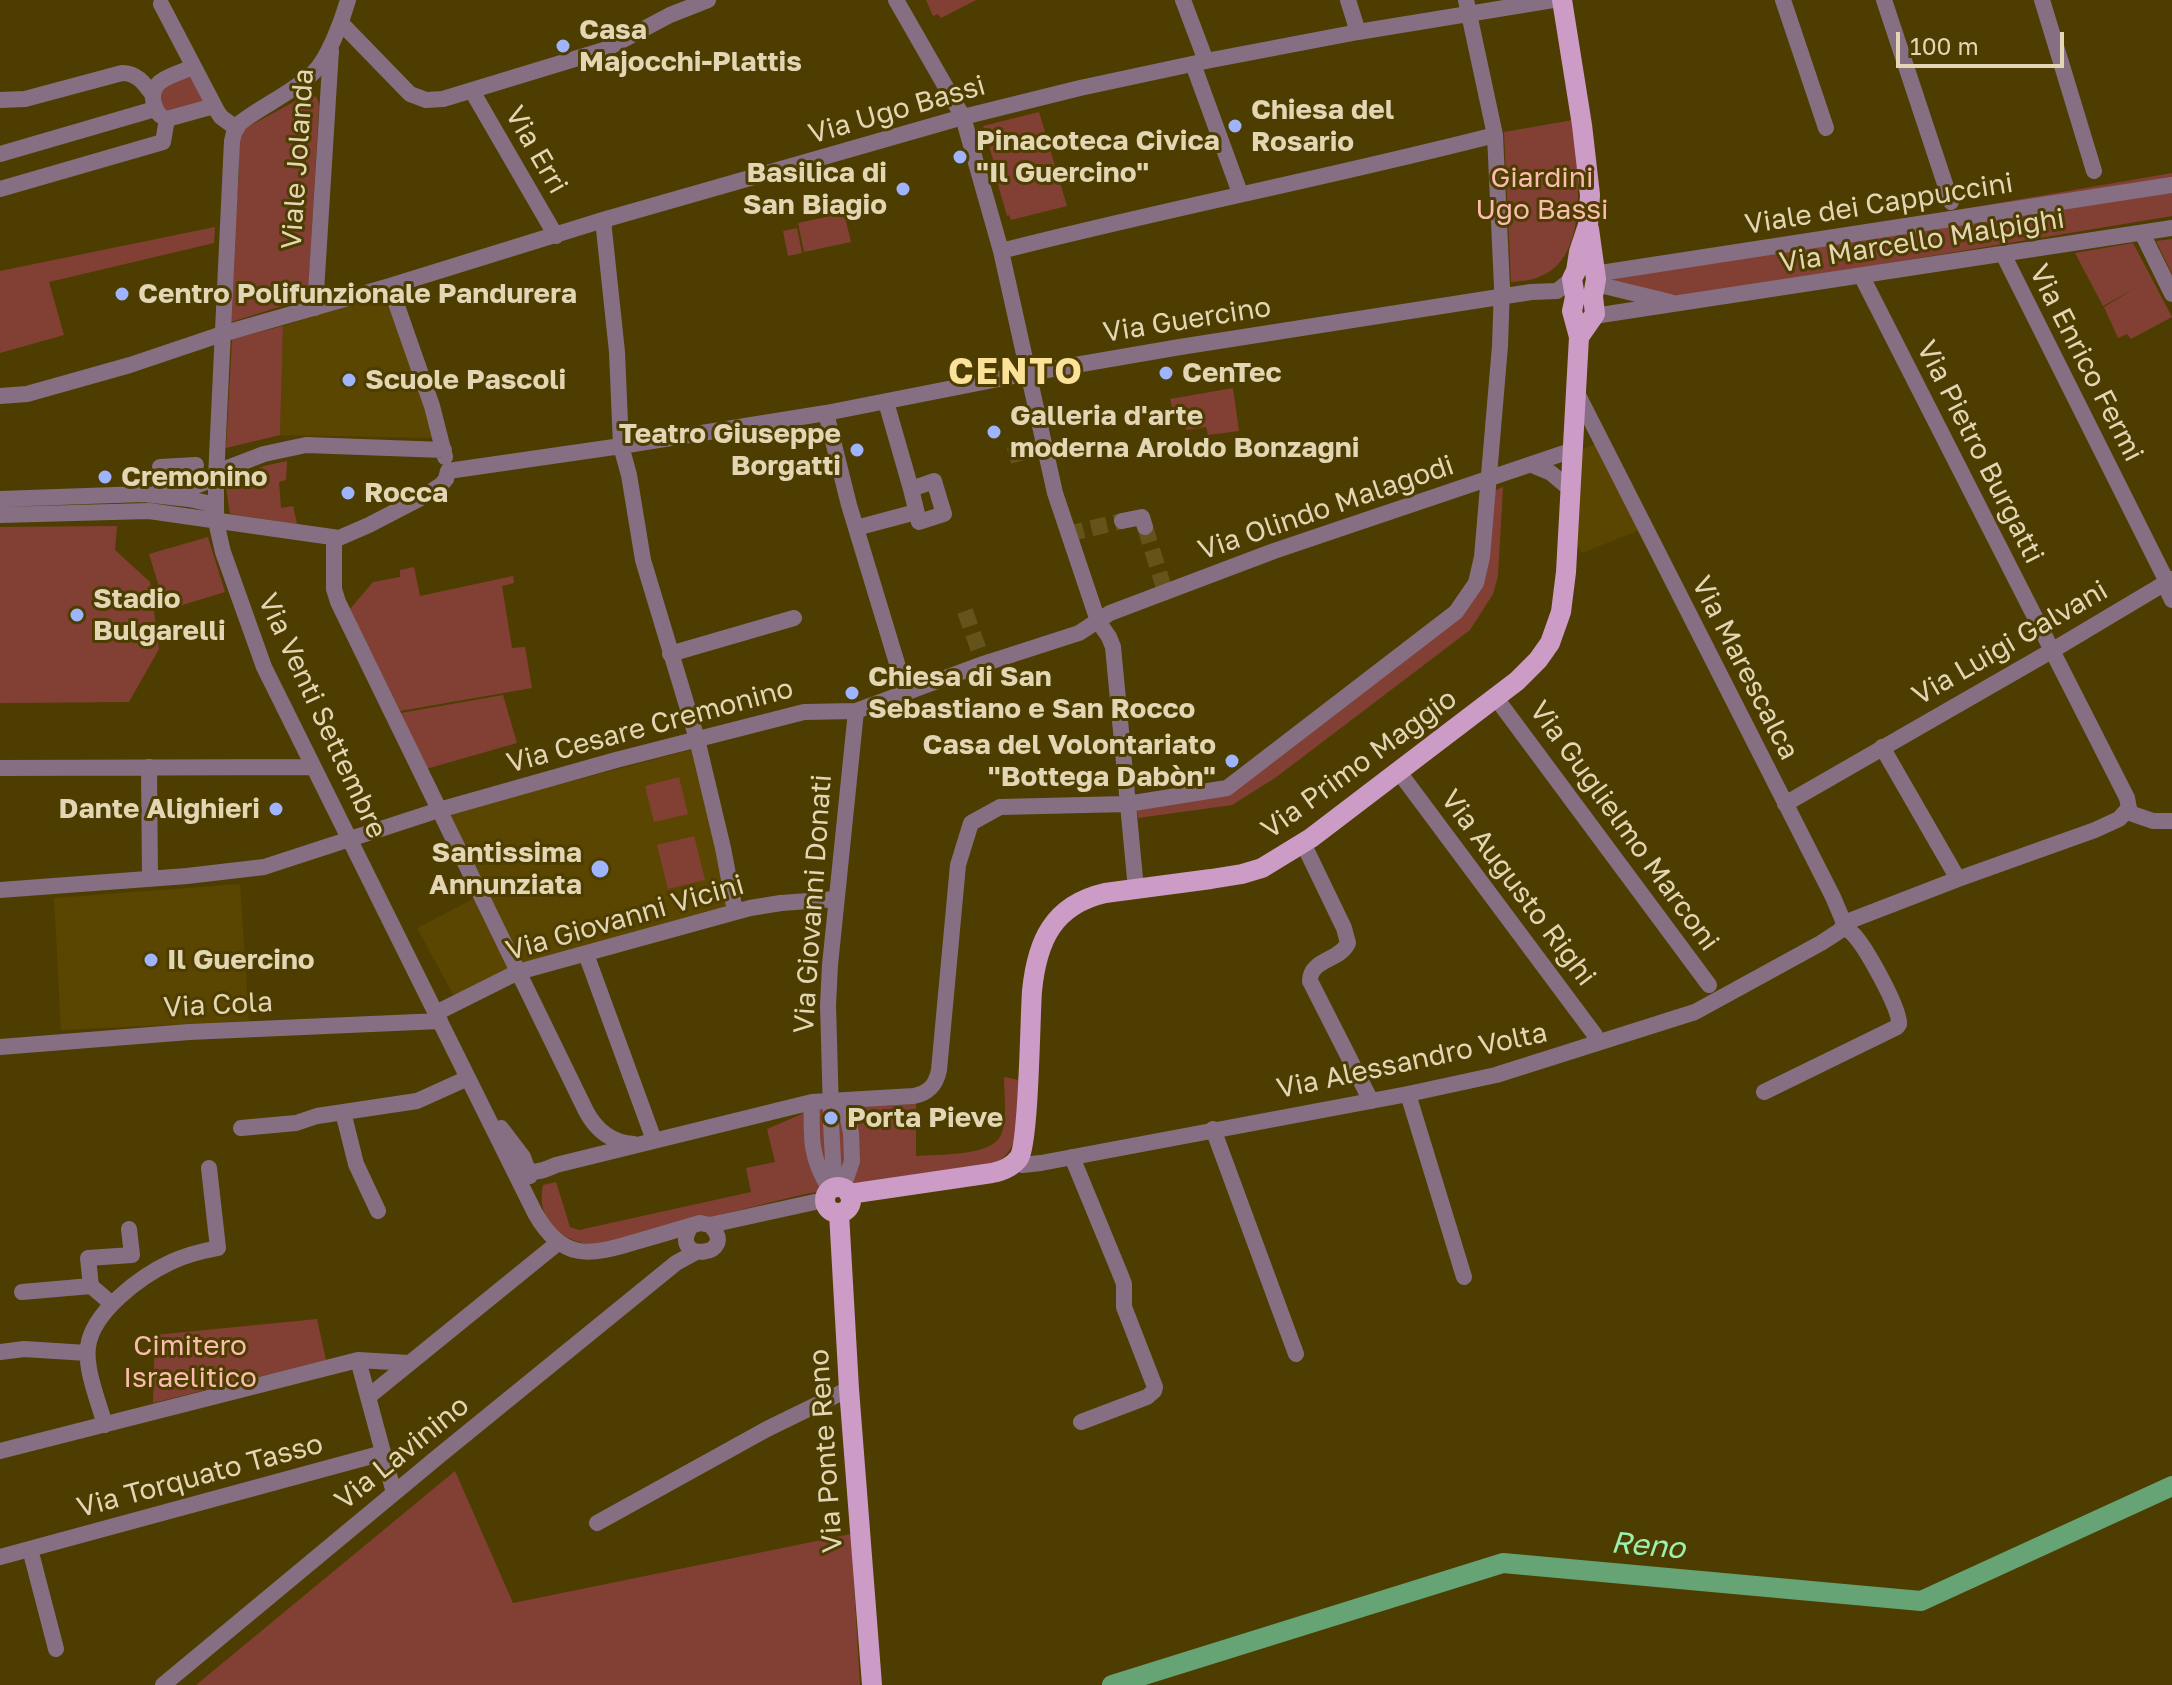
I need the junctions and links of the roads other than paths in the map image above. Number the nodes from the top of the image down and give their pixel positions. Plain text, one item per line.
1 (339, 0) edge
2 (348, 0) edge
3 (708, 0) edge
4 (896, 0) edge
5 (1183, 0) edge
6 (1348, 0) edge
7 (1553, 0) edge
8 (1562, 0) edge
9 (1783, 0) edge
10 (1884, 0) edge
11 (2042, 0) edge
12 (161, 4) dead end
13 (1467, 7) edge
14 (341, 23) junction
15 (1358, 32) junction
16 (330, 45) junction
17 (1200, 63) junction
18 (193, 67) junction
19 (472, 91) junction
20 (0, 100) edge
21 (157, 105) junction
22 (214, 106) junction
23 (963, 117) junction
24 (236, 128) junction
25 (1826, 128) dead end
26 (1495, 135) junction
27 (0, 145) edge
28 (0, 154) edge
29 (2094, 171) dead end
30 (2172, 185) edge
31 (0, 189) edge
32 (1240, 193) junction
33 (1951, 202) dead end
34 (603, 220) junction
35 (2172, 228) edge
36 (2142, 233) junction
37 (556, 236) junction
38 (1001, 251) junction
39 (2003, 254) junction
40 (1862, 277) junction
41 (1579, 280) junction
42 (390, 286) junction
43 (2172, 294) edge
44 (1502, 298) junction
45 (1680, 304) junction
46 (315, 308) junction
47 (1582, 321) junction
48 (222, 334) junction
49 (1029, 373) junction
50 (1577, 393) junction
51 (0, 396) edge
52 (886, 402) junction
53 (826, 413) junction
54 (1600, 437) junction
55 (621, 446) junction
56 (1574, 448) junction
57 (444, 450) junction
58 (196, 465) dead end
59 (1532, 465) junction
60 (448, 471) junction
61 (216, 475) junction
62 (1489, 479) junction
63 (911, 489) junction
64 (1571, 490) junction
65 (160, 491) junction
66 (126, 495) junction
67 (0, 499) edge
68 (916, 512) junction
69 (216, 514) junction
70 (0, 515) edge
71 (1122, 521) tunnel mouth
72 (1145, 527) dead end
73 (856, 528) junction
74 (334, 538) junction
75 (2167, 581) edge
76 (2172, 600) edge
77 (794, 618) dead end
78 (1098, 621) junction
79 (2053, 650) junction
80 (670, 654) junction
81 (906, 693) junction
82 (1496, 698) junction
83 (856, 711) junction
84 (697, 739) junction
85 (1882, 747) junction
86 (149, 767) junction
87 (313, 767) junction
88 (0, 768) edge
89 (1399, 772) junction
90 (546, 788) dead end
91 (1127, 804) junction
92 (1785, 804) junction
93 (440, 812) junction
94 (2127, 812) junction
95 (2172, 821) edge
96 (349, 839) junction
97 (1303, 843) junction
98 (150, 879) junction
99 (1958, 879) junction
100 (1136, 889) junction
101 (0, 890) edge
102 (836, 899) junction
103 (735, 911) junction
104 (1843, 925) junction
105 (586, 954) junction
106 (518, 972) junction
107 (1709, 985) dead end
108 (438, 1017) junction
109 (1595, 1035) dead end
110 (0, 1047) edge
111 (468, 1078) junction
112 (1764, 1092) dead end
113 (1408, 1094) junction
114 (477, 1096) junction
115 (1371, 1101) junction
116 (812, 1102) junction
117 (834, 1109) junction
118 (343, 1112) junction
119 (241, 1128) dead end
120 (1213, 1129) junction
121 (654, 1140) junction
122 (635, 1145) junction
123 (502, 1146) junction
124 (1072, 1157) junction
125 (1015, 1162) junction
126 (556, 1165) junction
127 (209, 1168) dead end
128 (529, 1172) junction
129 (837, 1194) junction
130 (536, 1202) junction
131 (378, 1211) dead end
132 (544, 1228) junction
133 (129, 1229) dead end
134 (713, 1231) junction
135 (691, 1241) junction
136 (559, 1242) junction
137 (1464, 1277) dead end
138 (91, 1286) junction
139 (22, 1292) dead end
140 (112, 1304) junction
141 (0, 1352) edge
142 (87, 1353) junction
143 (1296, 1354) dead end
144 (358, 1360) junction
145 (409, 1363) junction
146 (849, 1389) junction
147 (368, 1397) junction
148 (1081, 1422) dead end
149 (105, 1425) junction
150 (0, 1451) edge
151 (383, 1453) junction
152 (394, 1493) junction
153 (597, 1523) dead end
154 (30, 1549) junction
155 (0, 1557) edge
156 (56, 1649) dead end
157 (163, 1685) edge
158 (872, 1685) edge

1 - 16 street
2 - 14 street
3 - 19 street
4 - 23 street
5 - 17 street
6 - 15 street
7 - 13 street, Via Ugo Bassi
8 - 41 main road, Via Primo Maggio
9 - 25 street
10 - 33 street
11 - 29 street
12 - 18 street
13 - 15 street, Via Ugo Bassi
13 - 26 street
14 - 16 street
14 - 19 street
15 - 17 street, Via Ugo Bassi
16 - 24 street, Viale Jolanda
16 - 46 street, Viale Jolanda
17 - 23 street, Via Ugo Bassi
17 - 32 street
18 - 21 street
18 - 22 street
19 - 37 street, Via Erri
20 - 21 street
21 - 22 street
21 - 27 street
21 - 28 street
21 - 31 street
22 - 24 street
23 - 34 street, Via Ugo Bassi
23 - 38 street
24 - 48 street, Via Venti Settembre
26 - 32 street
26 - 44 street
30 - 41 street, Viale dei Cappuccini
32 - 38 street
34 - 37 street, Via Ugo Bassi
34 - 55 street
35 - 36 street, Via Marcello Malpighi
36 - 39 street, Via Marcello Malpighi
36 - 43 street
37 - 42 street, Via Ugo Bassi
38 - 49 street
39 - 40 street, Via Marcello Malpighi
39 - 75 street, Via Enrico Fermi
40 - 45 street, Via Marcello Malpighi
40 - 79 street, Via Pietro Burgatti
41 - 44 street, Via Guercino
41 - 45 street, Via Marcello Malpighi
41 - 47 street
41 - 47 main road, Via Primo Maggio
42 - 46 street, Via Ugo Bassi
42 - 57 street
44 - 49 street, Via Guercino
44 - 62 street
45 - 47 street, Via Marcello Malpighi
46 - 48 street, Via Ugo Bassi
47 - 50 main road, Via Primo Maggio
48 - 51 street, Via Ugo Bassi
48 - 61 street, Via Venti Settembre
49 - 52 street, Via Guercino
49 - 78 street
50 - 54 street, Via Marescalca
50 - 56 main road, Via Primo Maggio
52 - 53 street, Via Guercino
52 - 63 street
53 - 55 street, Via Guercino
53 - 73 street
54 - 56 street
54 - 92 street, Via Marescalca
55 - 60 street, Via Guercino
55 - 80 street
56 - 59 street, Via Olindo Malagodi
56 - 64 main road, Via Primo Maggio
57 - 60 street
57 - 61 street
58 - 65 street
59 - 62 street, Via Olindo Malagodi
59 - 64 street
60 - 74 street
61 - 65 street
61 - 69 street, Via Venti Settembre
62 - 78 street, Via Olindo Malagodi
62 - 91 street
63 - 68 street
63 - 68 street
64 - 82 main road, Via Primo Maggio
65 - 66 street
66 - 67 street
66 - 69 street
68 - 73 street
69 - 70 street
69 - 74 street
69 - 87 street, Via Venti Settembre
71 - 72 street
73 - 81 street
74 - 93 street
75 - 76 street
75 - 79 street, Via Luigi Galvani
77 - 80 street
78 - 81 street, Via Cesare Cremonino
78 - 91 street
79 - 85 street, Via Luigi Galvani
79 - 94 street, Via Pietro Burgatti
80 - 84 street
81 - 83 street, Via Cesare Cremonino
82 - 89 main road, Via Primo Maggio
82 - 107 street, Via Guglielmo Marconi
83 - 84 street, Via Cesare Cremonino
83 - 102 street, Via Giovanni Donati
84 - 93 street, Via Cesare Cremonino
84 - 103 street
85 - 92 street, Via Luigi Galvani
85 - 99 street
86 - 87 street
86 - 88 street
86 - 98 street
87 - 96 street, Via Venti Settembre
89 - 97 main road, Via Primo Maggio
89 - 109 street, Via Augusto Righi
90 - 93 street
91 - 100 street
91 - 117 street
92 - 104 street, Via Marescalca
93 - 96 street, Via Cesare Cremonino
93 - 106 street
94 - 95 street
94 - 99 street, Via Alessandro Volta
96 - 98 street, Via Cesare Cremonino
96 - 108 street, Via Venti Settembre
97 - 100 main road, Via Primo Maggio
97 - 115 street
98 - 101 street, Via Cesare Cremonino
99 - 104 street, Via Alessandro Volta
100 - 125 main road, Via Primo Maggio
102 - 103 street, Via Giovanni Vicini
102 - 117 street, Via Giovanni Donati
103 - 105 street, Via Giovanni Vicini
104 - 112 street
104 - 113 street, Via Alessandro Volta
105 - 106 street, Via Giovanni Vicini
105 - 121 street
106 - 108 street, Via Giovanni Vicini
106 - 122 street
108 - 110 street, Via Cola
108 - 111 street, Via Venti Settembre
111 - 114 street, Via Venti Settembre
111 - 118 street
113 - 115 street, Via Alessandro Volta
113 - 137 street
114 - 123 street, Via Venti Settembre
114 - 128 street, Via Venti Settembre
115 - 120 street, Via Alessandro Volta
116 - 117 street
116 - 121 street
116 - 129 street
117 - 129 street
117 - 129 street, Via Giovanni Donati
118 - 119 street
118 - 131 street
120 - 124 street, Via Alessandro Volta
120 - 143 street
121 - 122 street
122 - 126 street
123 - 128 street
123 - 132 street, Via Venti Settembre
124 - 125 street, Via Alessandro Volta
124 - 148 street
125 - 129 main road
126 - 128 street
126 - 130 street
127 - 140 street
128 - 130 street, Via Venti Settembre
129 - 134 street
129 - 146 main road, Via Ponte Reno
130 - 132 street, Via Venti Settembre
132 - 136 street, Via Venti Settembre
133 - 138 street
134 - 135 street
134 - 135 street
135 - 136 street, Via Venti Settembre
135 - 152 street, Via Lavinino
136 - 145 street
138 - 139 street
138 - 140 street
140 - 142 street
141 - 142 street
142 - 149 street
144 - 145 street
144 - 147 street
144 - 149 street
145 - 147 street
146 - 153 street
146 - 158 main road, Via Ponte Reno
147 - 151 street
149 - 150 street
151 - 152 street
151 - 154 street, Via Torquato Tasso
152 - 157 street, Via Lavinino
154 - 155 street, Via Torquato Tasso
154 - 156 street

